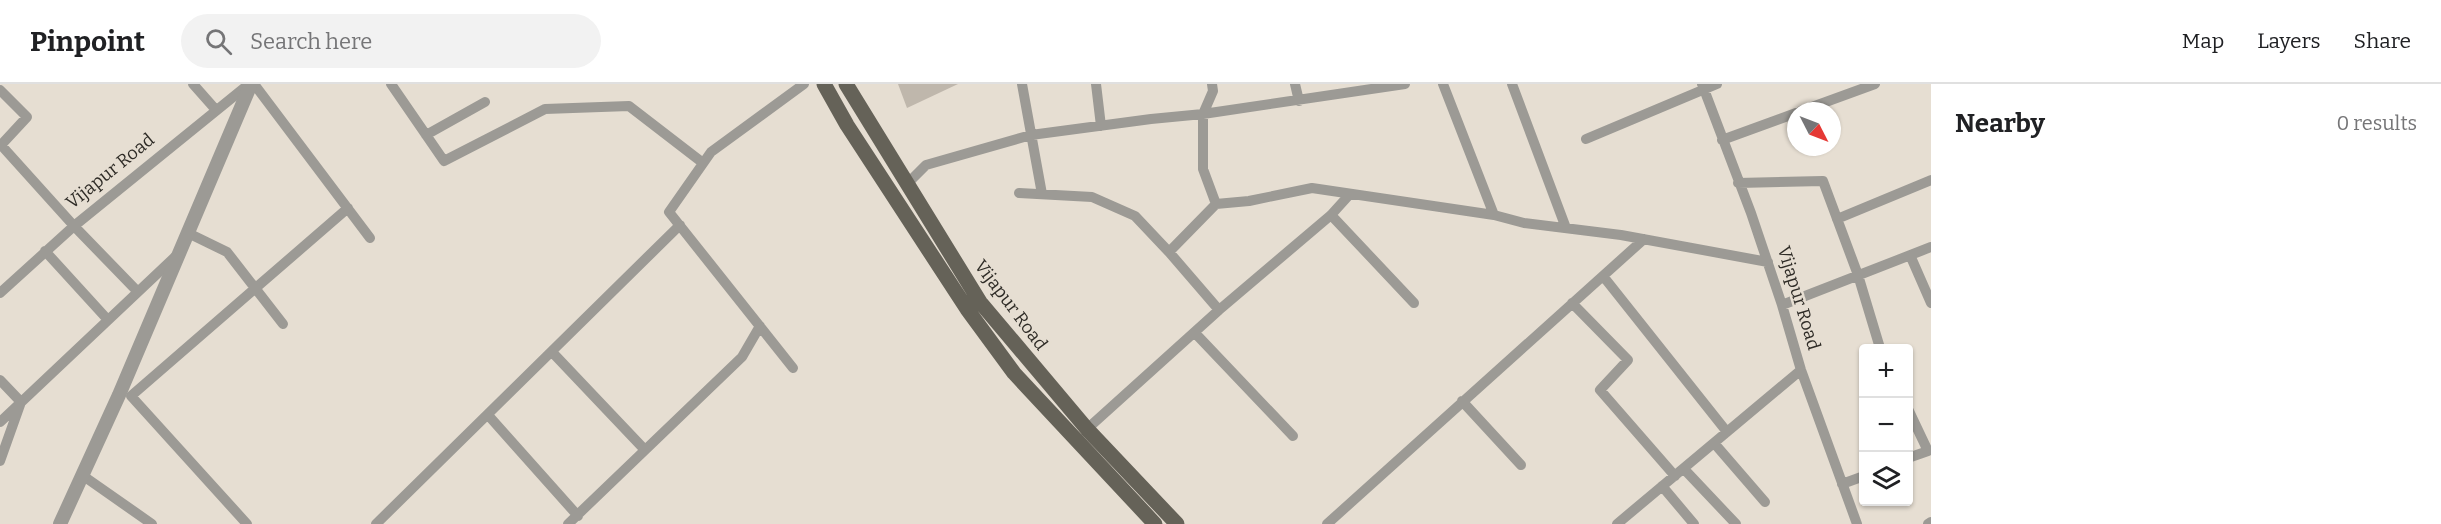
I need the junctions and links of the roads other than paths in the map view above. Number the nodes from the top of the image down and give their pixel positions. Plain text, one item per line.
1 (193, 84) edge
2 (252, 84) edge
3 (391, 84) edge
4 (804, 84) edge
5 (824, 84) edge
6 (846, 84) edge
7 (1022, 84) edge
8 (1096, 84) edge
9 (1212, 84) edge
10 (1295, 84) edge
11 (1405, 84) edge
12 (1443, 84) edge
13 (1512, 84) edge
14 (1717, 84) edge
15 (1875, 84) edge
16 (1703, 87) edge
17 (0, 90) edge
18 (1299, 101) junction
19 (485, 102) dead end
20 (1826, 102) edge
21 (216, 110) junction
22 (1203, 114) junction
23 (1787, 116) edge
24 (1101, 126) junction
25 (426, 135) junction
26 (1031, 135) junction
27 (1586, 139) dead end
28 (1722, 140) junction
29 (703, 163) junction
30 (1931, 180) edge
31 (1738, 183) junction
32 (908, 184) junction
33 (1019, 193) dead end
34 (1042, 194) junction
35 (1350, 194) junction
36 (1216, 204) junction
37 (348, 208) junction
38 (1331, 215) junction
39 (1494, 215) junction
40 (1837, 219) junction
41 (681, 225) junction
42 (74, 226) junction
43 (1566, 228) junction
44 (188, 233) junction
45 (370, 238) dead end
46 (1644, 239) junction
47 (1931, 247) edge
48 (45, 251) junction
49 (180, 252) junction
50 (1169, 252) junction
51 (1910, 255) junction
52 (1768, 262) junction
53 (1858, 275) junction
54 (1603, 276) junction
55 (255, 288) junction
56 (138, 292) junction
57 (0, 293) edge
58 (1414, 303) dead end
59 (1572, 303) junction
60 (1931, 303) edge
61 (1782, 305) junction
62 (1219, 310) junction
63 (108, 320) junction
64 (283, 324) dead end
65 (760, 326) junction
66 (1195, 333) junction
67 (1879, 344) edge
68 (552, 352) junction
69 (794, 368) dead end
70 (1801, 370) junction
71 (0, 380) edge
72 (1462, 401) junction
73 (21, 402) junction
74 (488, 415) junction
75 (1913, 420) edge
76 (0, 422) edge
77 (1087, 429) junction
78 (1727, 432) junction
79 (1293, 436) dead end
80 (1714, 443) junction
81 (645, 450) junction
82 (1913, 456) edge
83 (0, 461) edge
84 (1521, 465) dead end
85 (1679, 472) junction
86 (82, 475) junction
87 (1859, 478) edge
88 (1842, 484) junction
89 (1662, 486) junction
90 (1765, 501) dead end
91 (578, 516) junction
92 (60, 524) edge
93 (152, 524) edge
94 (247, 524) edge
95 (376, 524) edge
96 (568, 524) edge
97 (1155, 524) edge
98 (1177, 524) edge
99 (1327, 524) edge
100 (1617, 524) edge
101 (1694, 524) edge
102 (1736, 524) edge
103 (1857, 524) edge

1 - 21 street
2 - 21 street, Vijapur Road
2 - 37 street
2 - 44 street
3 - 25 street
4 - 29 street
5 - 97 main road, Vijapur Road
6 - 32 main road, Vijapur Road
7 - 26 street
8 - 24 street
9 - 22 street
10 - 18 street
11 - 18 street
12 - 39 street
13 - 43 street
14 - 16 street
15 - 20 street
16 - 27 street
16 - 28 street, Vijapur Road
17 - 42 street
18 - 22 street
19 - 25 street
21 - 42 street, Vijapur Road
22 - 24 street
22 - 36 street
23 - 28 street
24 - 26 street
25 - 29 street
26 - 32 street
26 - 34 street
28 - 31 street, Vijapur Road
29 - 41 street
30 - 40 street
31 - 40 street
31 - 52 street, Vijapur Road
32 - 77 main road, Vijapur Road
33 - 34 street
34 - 50 street
35 - 36 street
35 - 38 street
35 - 39 street
36 - 50 street
37 - 45 street
37 - 55 street
38 - 58 street
38 - 62 street
39 - 43 street
40 - 53 street
41 - 65 street
41 - 68 street
42 - 48 street, Vijapur Road
42 - 56 street
43 - 46 street
44 - 49 street
44 - 55 street
46 - 52 street
46 - 54 street
47 - 51 street
48 - 57 street, Vijapur Road
48 - 63 street
49 - 56 street
49 - 86 street
50 - 62 street
51 - 53 street
51 - 60 street
52 - 61 street, Vijapur Road
53 - 61 street
53 - 67 street
54 - 59 street
54 - 78 street
55 - 64 street
55 - 94 street
56 - 63 street
59 - 72 street
59 - 85 street
61 - 70 street, Vijapur Road
62 - 66 street
63 - 73 street
65 - 69 street
65 - 81 street
66 - 77 street
66 - 79 street
68 - 74 street
68 - 81 street
70 - 78 street
70 - 88 street, Vijapur Road
71 - 73 street
72 - 84 street
72 - 99 street
73 - 76 street
73 - 83 street
74 - 91 street
74 - 95 street
75 - 82 street
77 - 98 main road, Vijapur Road
78 - 80 street
80 - 85 street
80 - 90 street
81 - 91 street
85 - 89 street
85 - 102 street
86 - 92 street
86 - 93 street
87 - 88 street
88 - 103 street, Vijapur Road
89 - 100 street
89 - 101 street
91 - 96 street

